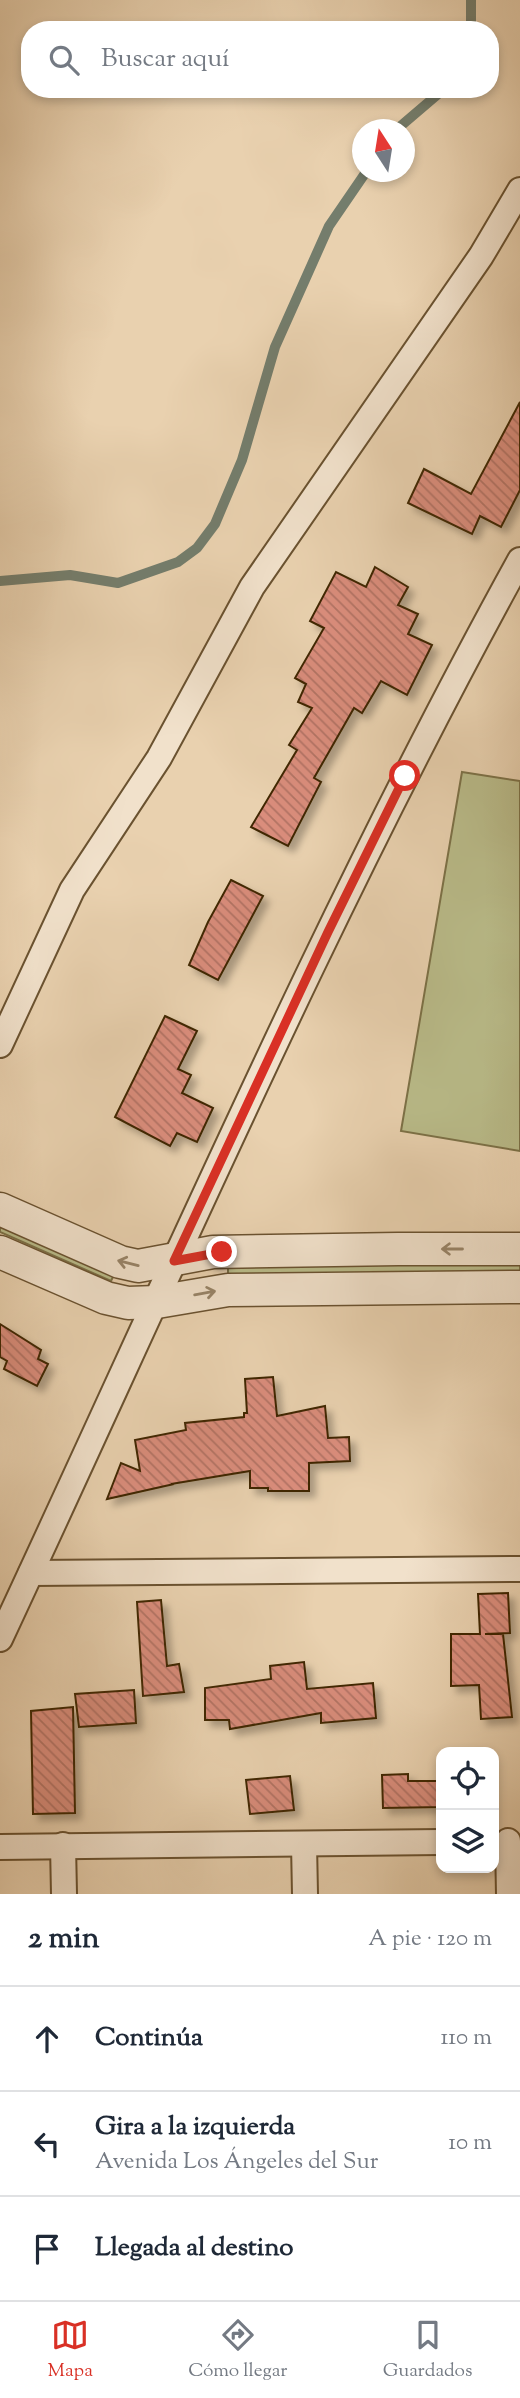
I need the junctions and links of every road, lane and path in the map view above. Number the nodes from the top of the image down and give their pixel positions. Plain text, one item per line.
1 (520, 190) edge
2 (520, 560) edge
3 (0, 1045) edge
4 (0, 1209) edge
5 (520, 1249) edge
6 (0, 1252) edge
7 (174, 1261) junction
8 (520, 1287) edge
9 (158, 1302) junction
10 (520, 1569) edge
11 (31, 1573) junction
12 (0, 1639) edge
13 (507, 1841) edge
14 (436, 1842) edge
15 (304, 1844) junction
16 (63, 1845) junction
17 (0, 1847) edge
18 (64, 1894) edge
19 (305, 1894) edge
20 (509, 1894) edge

1 - 3 street
2 - 7 street
7 -> 4 street
5 -> 7 street
6 - 9 street
7 - 9 street
9 -> 8 street
9 - 11 street
10 - 11 street
11 - 12 street
13 - 20 street
14 - 15 street
15 - 16 street
15 - 19 street
16 - 17 street
16 - 18 street

